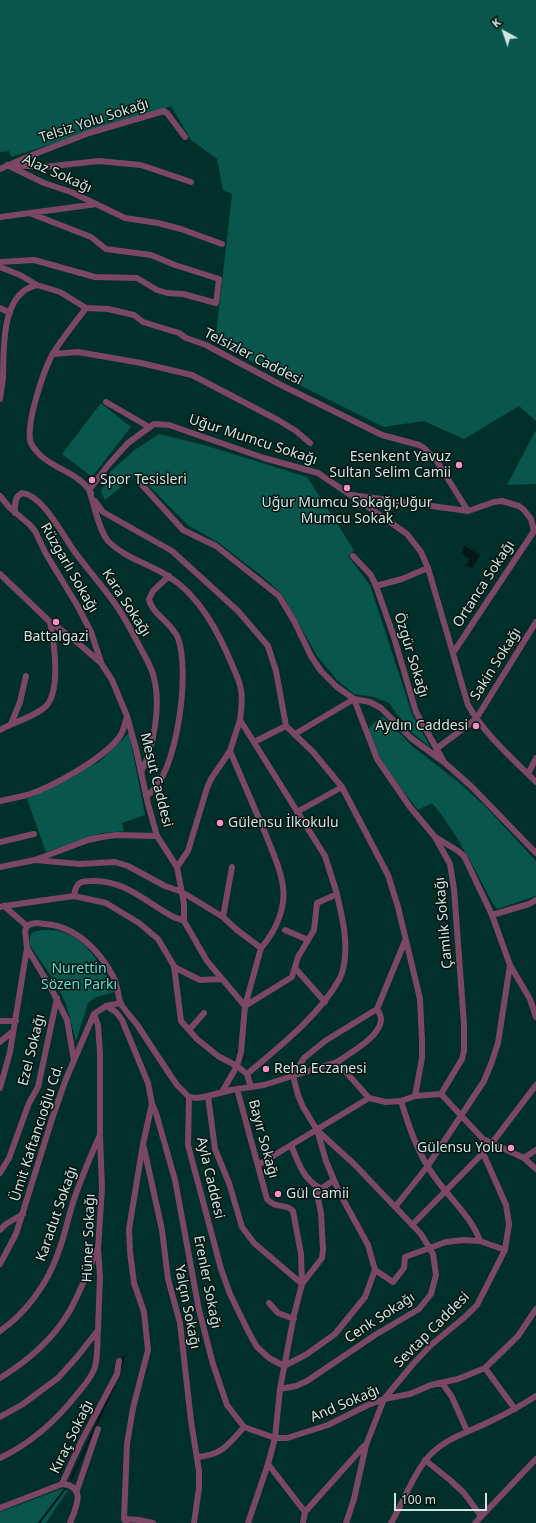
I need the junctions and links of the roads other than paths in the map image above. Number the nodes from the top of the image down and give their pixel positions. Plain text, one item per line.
1 (186, 137) dead end
2 (7, 165) junction
3 (0, 168) edge
4 (191, 182) dead end
5 (97, 204) junction
6 (32, 214) junction
7 (0, 217) edge
8 (222, 244) dead end
9 (0, 262) edge
10 (0, 267) edge
11 (37, 286) junction
12 (0, 308) edge
13 (86, 308) junction
14 (10, 312) junction
15 (53, 354) junction
16 (0, 400) edge
17 (106, 402) dead end
18 (149, 427) junction
19 (310, 443) dead end
20 (142, 485) dead end
21 (89, 490) junction
22 (349, 495) junction
23 (0, 496) edge
24 (468, 512) junction
25 (15, 513) junction
26 (535, 529) edge
27 (353, 556) dead end
28 (428, 568) junction
29 (0, 574) edge
30 (169, 576) junction
31 (376, 586) junction
32 (50, 622) junction
33 (536, 622) edge
34 (453, 653) junction
35 (101, 663) junction
36 (26, 676) dead end
37 (354, 699) junction
38 (128, 716) junction
39 (476, 719) junction
40 (240, 720) junction
41 (11, 724) junction
42 (286, 726) junction
43 (0, 730) edge
44 (295, 734) junction
45 (254, 742) junction
46 (436, 749) junction
47 (230, 751) junction
48 (536, 758) edge
49 (445, 763) junction
50 (141, 772) junction
51 (528, 774) junction
52 (536, 782) edge
53 (342, 787) junction
54 (146, 796) junction
55 (0, 801) edge
56 (297, 812) junction
57 (34, 834) dead end
58 (157, 836) junction
59 (435, 837) junction
60 (0, 842) edge
61 (536, 853) edge
62 (35, 860) junction
63 (177, 866) junction
64 (0, 867) edge
65 (232, 867) dead end
66 (182, 892) junction
67 (337, 894) junction
68 (74, 896) junction
69 (536, 900) edge
70 (2, 907) edge
71 (492, 915) junction
72 (223, 917) junction
73 (184, 921) junction
74 (27, 926) junction
75 (286, 930) dead end
76 (308, 940) junction
77 (405, 941) junction
78 (26, 948) junction
79 (262, 948) junction
80 (510, 965) junction
81 (174, 967) junction
82 (295, 968) junction
83 (222, 979) junction
84 (57, 998) junction
85 (325, 1002) junction
86 (121, 1003) junction
87 (106, 1006) junction
88 (245, 1006) junction
89 (377, 1009) junction
90 (204, 1013) dead end
91 (94, 1014) junction
92 (536, 1017) edge
93 (0, 1021) edge
94 (16, 1021) junction
95 (189, 1030) junction
96 (13, 1031) junction
97 (0, 1042) edge
98 (74, 1061) junction
99 (337, 1062) junction
100 (237, 1066) junction
101 (246, 1074) junction
102 (292, 1076) junction
103 (536, 1085) edge
104 (251, 1087) junction
105 (0, 1088) edge
106 (237, 1089) junction
107 (222, 1092) junction
108 (442, 1094) junction
109 (208, 1096) junction
110 (415, 1096) junction
111 (189, 1097) junction
112 (370, 1098) junction
113 (401, 1101) junction
114 (152, 1104) junction
115 (462, 1115) junction
116 (317, 1130) junction
117 (100, 1136) junction
118 (483, 1139) junction
119 (492, 1143) junction
120 (143, 1144) junction
121 (291, 1145) junction
122 (536, 1150) edge
123 (483, 1153) junction
124 (524, 1158) junction
125 (258, 1165) junction
126 (428, 1167) junction
127 (536, 1169) edge
128 (0, 1173) edge
129 (334, 1180) junction
130 (320, 1188) junction
131 (446, 1192) junction
132 (395, 1207) junction
133 (23, 1214) junction
134 (412, 1225) junction
135 (0, 1230) edge
136 (480, 1241) junction
137 (430, 1248) junction
138 (98, 1249) junction
139 (505, 1250) junction
140 (0, 1264) edge
141 (375, 1270) junction
142 (302, 1284) junction
143 (269, 1303) dead end
144 (536, 1309) edge
145 (294, 1319) junction
146 (98, 1330) junction
147 (0, 1331) edge
148 (120, 1361) dead end
149 (284, 1366) junction
150 (485, 1368) junction
151 (0, 1378) edge
152 (442, 1383) junction
153 (280, 1389) junction
154 (536, 1396) edge
155 (384, 1399) junction
156 (515, 1409) junction
157 (0, 1417) edge
158 (244, 1427) junction
159 (98, 1429) dead end
160 (468, 1430) junction
161 (275, 1438) junction
162 (366, 1445) junction
163 (197, 1457) junction
164 (0, 1458) edge
165 (536, 1459) edge
166 (425, 1460) junction
167 (268, 1464) junction
168 (62, 1484) junction
169 (76, 1490) junction
170 (0, 1508) edge
171 (305, 1512) junction
172 (481, 1516) junction
173 (125, 1521) edge
174 (70, 1523) edge
175 (153, 1523) edge
176 (194, 1523) edge
177 (248, 1523) edge
178 (303, 1523) edge
179 (346, 1523) edge
180 (391, 1523) edge
181 (475, 1523) edge

1 - 2 street, Telsiz Yolu Sokağı
2 - 3 street, Telsiz Yolu Sokağı
2 - 4 street
2 - 5 street, Alaz Sokağı
5 - 6 street
5 - 8 street, Alaz Sokağı
6 - 7 street
6 - 9 street
10 - 11 street
11 - 13 street
11 - 14 street
12 - 14 street
13 - 15 street
13 - 24 street, Telsizler Caddesi
14 - 16 street
15 - 19 street
15 - 21 street
17 - 18 street
18 - 21 street
18 - 22 street, Uğur Mumcu Sokağı
20 - 37 street
21 - 30 street
21 - 42 street
22 - 24 street, Uğur Mumcu Sokağı
22 - 28 street
23 - 25 street, Rüzgarlı Sokağı
24 - 26 street, Uğur Mumcu Sokağı
25 - 35 street, Rüzgarlı Sokağı
25 - 50 street, Kara Sokağı
26 - 34 street, Ortanca Sokağı
27 - 31 street, Özgür Sokağı
28 - 31 street
28 - 34 street
29 - 32 street, Mesut Caddesi
30 - 40 street
30 - 54 street
31 - 46 street, Özgür Sokağı
32 - 35 street, Mesut Caddesi
32 - 41 street
33 - 39 street, Sakin Sokağı
34 - 39 street
35 - 38 street, Mesut Caddesi
36 - 41 street
37 - 44 street
37 - 49 street
37 - 59 street, Çamlık Sokağı
38 - 50 street, Mesut Caddesi
38 - 55 street
39 - 46 street
39 - 51 street
40 - 45 street
40 - 47 street
41 - 43 street
42 - 44 street
42 - 45 street
44 - 53 street
45 - 56 street
46 - 49 street, Özgür Sokağı
47 - 63 street
47 - 79 street
48 - 51 street
49 - 61 street
50 - 54 street, Mesut Caddesi
51 - 52 street
53 - 56 street
53 - 77 street
54 - 58 street, Mesut Caddesi
56 - 67 street
57 - 60 street
58 - 62 street
58 - 63 street, Mesut Caddesi
59 - 71 street
59 - 108 street, Çamlık Sokağı
62 - 64 street
62 - 66 street
63 - 66 street, Mesut Caddesi
65 - 72 street
66 - 72 street
66 - 73 street, Mesut Caddesi
67 - 76 street
67 - 85 street
68 - 70 street
68 - 73 street
68 - 81 street
69 - 71 street
70 - 74 street
71 - 80 street
72 - 79 street
73 - 83 street, Mesut Caddesi
74 - 78 street
74 - 86 street
75 - 76 street
76 - 82 street
77 - 89 street
77 - 110 street
78 - 84 street
78 - 94 street
79 - 88 street
80 - 92 street
80 - 115 street
81 - 83 street
81 - 95 street
82 - 85 street
82 - 88 street
83 - 88 street, Mesut Caddesi
84 - 98 street
84 - 128 street, Ezel Sokağı
85 - 101 street
86 - 87 street
86 - 111 street
87 - 91 street
87 - 114 street, Erenler Sokağı
88 - 100 street
89 - 99 street
89 - 102 street
90 - 95 street
91 - 98 street, Ümit Kaftancıoğlu Cd.
91 - 117 street, Hüner Sokağı
93 - 94 street
94 - 96 street
95 - 100 street
96 - 97 street
96 - 105 street
98 - 133 street, Ümit Kaftancıoğlu Cd.
99 - 102 street
99 - 112 street
100 - 101 street
100 - 107 street
101 - 104 street
102 - 104 street
102 - 116 street
103 - 119 street
104 - 106 street
106 - 107 street
106 - 125 street, Bayır Sokağı
107 - 109 street
108 - 110 street
108 - 115 street
109 - 111 street
109 - 142 street
110 - 113 street
111 - 149 street, Ayla Caddesi
112 - 113 street
112 - 116 street
113 - 126 street
114 - 120 street, Erenler Sokağı
114 - 158 street, Erenler Sokağı
115 - 118 street
115 - 126 street
116 - 121 street
116 - 129 street
116 - 132 street, Cenk Sokağı
117 - 138 street, Hüner Sokağı
117 - 147 street, Karadut Sokağı
118 - 119 street
118 - 123 street
119 - 124 street
120 - 163 street, Yalçın Sokağı
120 - 173 street, Erenler Sokağı
121 - 125 street
121 - 130 street
122 - 124 street
123 - 131 street
123 - 139 street, Sevtap Caddesi
124 - 127 street
125 - 142 street, Bayır Sokağı
126 - 131 street
126 - 132 street
129 - 130 street
129 - 141 street
130 - 142 street
131 - 134 street
131 - 136 street
132 - 134 street, Cenk Sokağı
133 - 135 street
133 - 140 street, Ümit Kaftancıoğlu Cd.
134 - 137 street, Cenk Sokağı
136 - 137 street
136 - 139 street
137 - 141 street
137 - 153 street, Cenk Sokağı
138 - 146 street, Hüner Sokağı
138 - 151 street
139 - 155 street, Sevtap Caddesi
141 - 149 street
142 - 145 street, Bayır Sokağı
143 - 145 street
144 - 150 street, And Sokağı
145 - 149 street, Bayır Sokağı
146 - 157 street
146 - 164 street, Hüner Sokağı
148 - 168 street, Kıraç Sokağı
149 - 153 street
150 - 152 street, And Sokağı
150 - 156 street
152 - 155 street, And Sokağı
152 - 160 street
153 - 161 street
154 - 156 street
155 - 161 street, And Sokağı
155 - 162 street, Sevtap Caddesi
156 - 160 street
158 - 161 street
158 - 163 street
159 - 169 street
160 - 166 street
161 - 167 street
162 - 171 street
162 - 179 street, Sevtap Caddesi
163 - 176 street, Yalçın Sokağı
165 - 172 street
166 - 172 street
166 - 180 street
167 - 171 street
167 - 177 street
168 - 169 street
168 - 170 street, Kıraç Sokağı
169 - 174 street
171 - 178 street
172 - 181 street
173 - 175 street

